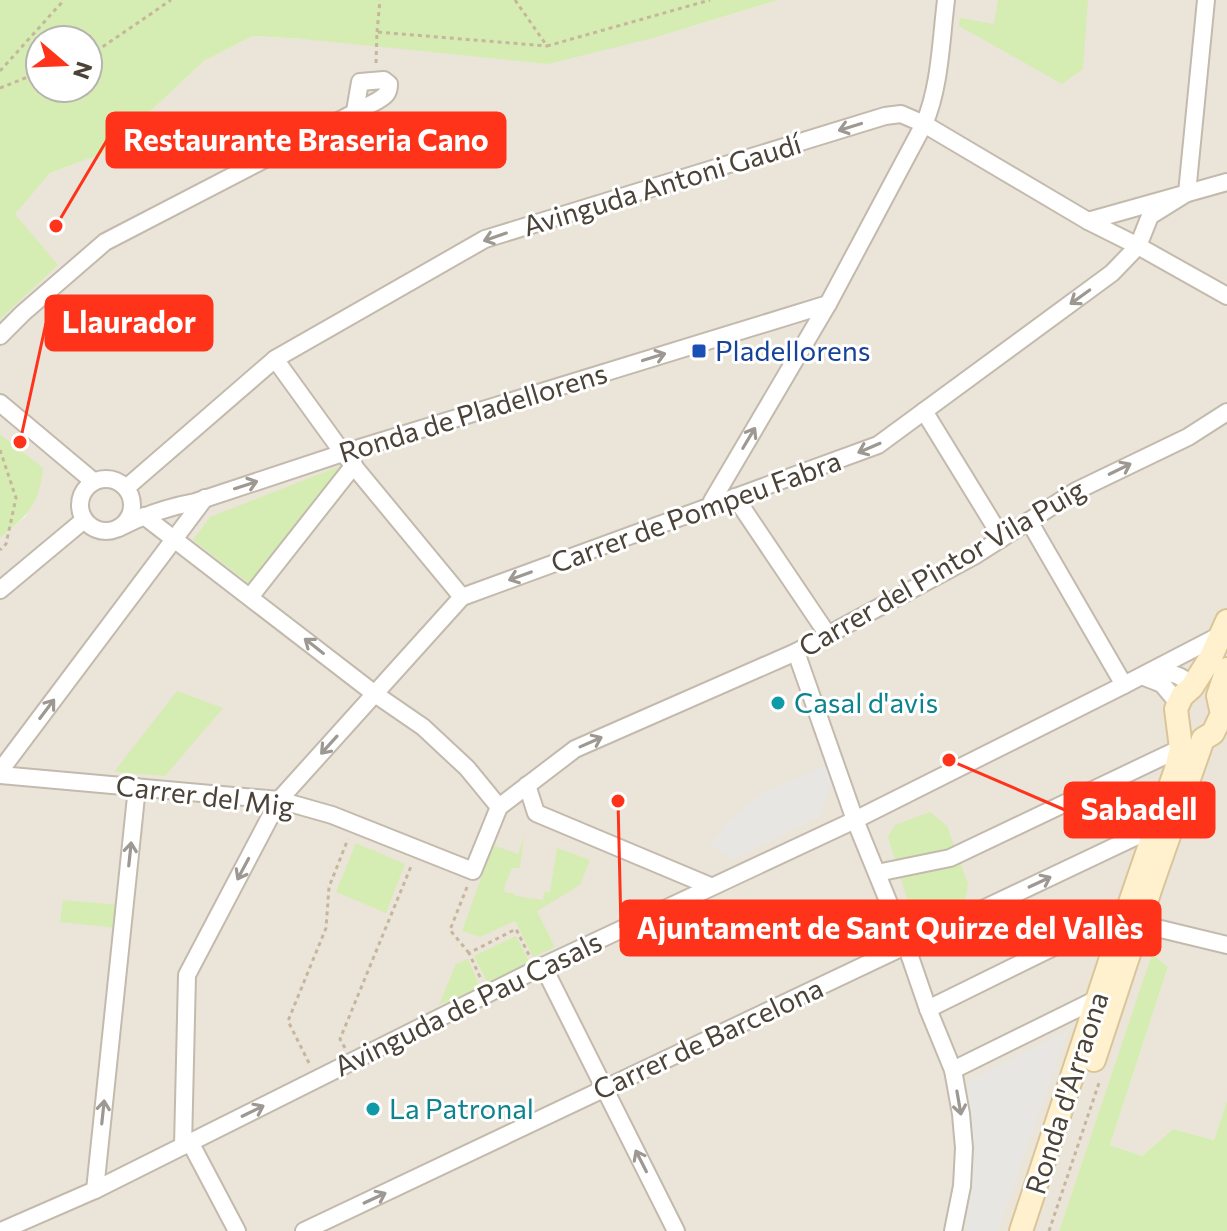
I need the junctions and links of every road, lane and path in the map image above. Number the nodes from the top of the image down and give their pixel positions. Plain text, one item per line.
1 (64, 0) edge
2 (171, 0) edge
3 (380, 0) edge
4 (515, 0) edge
5 (710, 0) edge
6 (946, 0) edge
7 (1206, 0) edge
8 (377, 32) junction
9 (104, 46) edge
10 (547, 46) junction
11 (0, 71) edge
12 (24, 78) edge
13 (376, 80) joint
14 (0, 88) edge
15 (924, 124) junction
16 (1227, 182) edge
17 (1187, 193) junction
18 (1088, 221) junction
19 (1138, 246) junction
20 (1227, 296) edge
21 (828, 304) junction
22 (0, 336) edge
23 (275, 359) junction
24 (0, 403) edge
25 (924, 411) junction
26 (1227, 412) edge
27 (0, 450) edge
28 (348, 459) junction
29 (93, 481) junction
30 (126, 488) junction
31 (735, 497) junction
32 (205, 498) junction
33 (712, 506) junction
34 (144, 516) junction
35 (84, 520) junction
36 (1029, 521) junction
37 (119, 528) junction
38 (1002, 538) junction
39 (175, 539) junction
40 (0, 550) edge
41 (0, 590) edge
42 (250, 597) junction
43 (462, 597) junction
44 (1224, 628) edge
45 (828, 635) junction
46 (796, 652) junction
47 (1227, 669) edge
48 (1142, 676) junction
49 (1124, 685) junction
50 (375, 694) junction
51 (1185, 695) junction
52 (1222, 709) edge
53 (1180, 738) junction
54 (1203, 739) junction
55 (0, 773) edge
56 (527, 785) junction
57 (137, 787) junction
58 (279, 800) junction
59 (499, 807) junction
60 (855, 820) junction
61 (354, 824) junction
62 (1156, 827) junction
63 (418, 849) junction
64 (473, 871) junction
65 (877, 873) junction
66 (710, 886) junction
67 (1133, 918) junction
68 (906, 945) junction
69 (1225, 945) edge
70 (469, 953) junction
71 (540, 968) junction
72 (488, 994) junction
73 (1097, 999) junction
74 (928, 1009) junction
75 (352, 1062) junction
76 (953, 1070) junction
77 (317, 1079) junction
78 (604, 1088) junction
79 (187, 1144) junction
80 (95, 1190) junction
81 (1, 1231) edge
82 (237, 1231) edge
83 (304, 1231) edge
84 (676, 1231) edge
85 (953, 1231) edge
86 (1021, 1231) edge
87 (1037, 1231) edge

1 - 11 path
2 - 9 path
3 - 8 path
4 - 10 path
5 - 10 path
6 - 15 street
7 - 17 street
8 - 10 path
8 - 13 path
12 - 14 path
13 - 22 street
15 - 18 street, Avinguda Antoni Gaudí
15 - 21 street
15 -> 23 street, Avinguda Antoni Gaudí
16 - 17 street
17 - 18 street
17 - 19 street, Carrer de Pompeu Fabra
18 - 19 street, Avinguda Antoni Gaudí
19 - 20 street, Avinguda Antoni Gaudí
19 -> 25 street, Carrer de Pompeu Fabra
28 -> 21 street, Ronda de Pladellorens
33 -> 21 street
23 - 28 street
23 - 30 street, Avinguda Antoni Gaudí
24 - 29 street
25 -> 31 street, Carrer de Pompeu Fabra
25 - 38 street
36 -> 26 street, Carrer del Pintor Vila Puig
27 - 40 path
32 -> 28 street, Ronda de Pladellorens
28 - 42 street
28 - 43 street
29 - 30 street
29 - 35 street
30 - 37 street
31 - 33 street, Carrer de Pompeu Fabra
31 - 45 street
32 - 34 street, Ronda de Pladellorens
32 - 39 street
33 -> 43 street, Carrer de Pompeu Fabra
34 - 37 street, Ronda de Pladellorens
34 - 39 street
35 - 37 street
35 - 41 street
36 - 38 street, Carrer del Pintor Vila Puig
36 - 49 street
38 - 45 street, Carrer del Pintor Vila Puig
39 - 42 street
55 -> 39 street
50 -> 42 street
43 - 50 street, Carrer de Pompeu Fabra
44 - 48 street, Avinguda de Pau Casals
44 - 51 street
45 - 46 street, Carrer del Pintor Vila Puig
56 -> 46 street, Carrer del Pintor Vila Puig
46 - 60 street
47 - 52 street, Ronda d'Arraona
48 - 49 street, Avinguda de Pau Casals
48 - 51 street
49 - 60 street, Avinguda de Pau Casals
50 -> 58 street, Carrer de Pompeu Fabra
50 - 59 street
51 - 52 street
51 - 53 street, Ronda d'Arraona
52 - 54 street, Ronda d'Arraona
53 - 54 street
53 - 62 street, Ronda d'Arraona
53 - 65 street
54 - 67 street, Ronda d'Arraona
55 - 57 street, Carrer del Mig
56 - 59 street, Carrer del Pintor Vila Puig
56 - 66 street
57 - 58 street, Carrer del Mig
80 -> 57 street
58 - 61 street, Carrer del Mig
58 -> 79 street, Carrer de Pompeu Fabra
59 - 64 street
60 - 65 street
60 - 66 street, Avinguda de Pau Casals
61 - 63 street, Carrer del Mig
61 - 77 path
62 - 67 street, Ronda d'Arraona
68 -> 62 street, Carrer de Barcelona
63 - 64 street, Carrer del Mig
63 - 75 path
64 - 70 path
65 - 68 street
66 - 71 street, Avinguda de Pau Casals
67 - 69 street
67 - 73 street, Ronda d'Arraona
67 - 74 street
67 - 87 street, Ronda d'Arraona
68 - 74 street
68 - 78 street, Carrer de Barcelona
70 - 71 path
70 - 72 path
71 - 72 street, Avinguda de Pau Casals
71 - 78 street
72 - 75 street, Avinguda de Pau Casals
73 - 76 street
73 - 86 street, Ronda d'Arraona
74 - 76 street
75 - 77 street, Avinguda de Pau Casals
76 -> 85 street
79 -> 77 street, Avinguda de Pau Casals
83 -> 78 street, Carrer de Barcelona
84 -> 78 street
79 - 80 street, Avinguda de Pau Casals
79 - 82 street
80 - 81 street, Avinguda de Pau Casals

